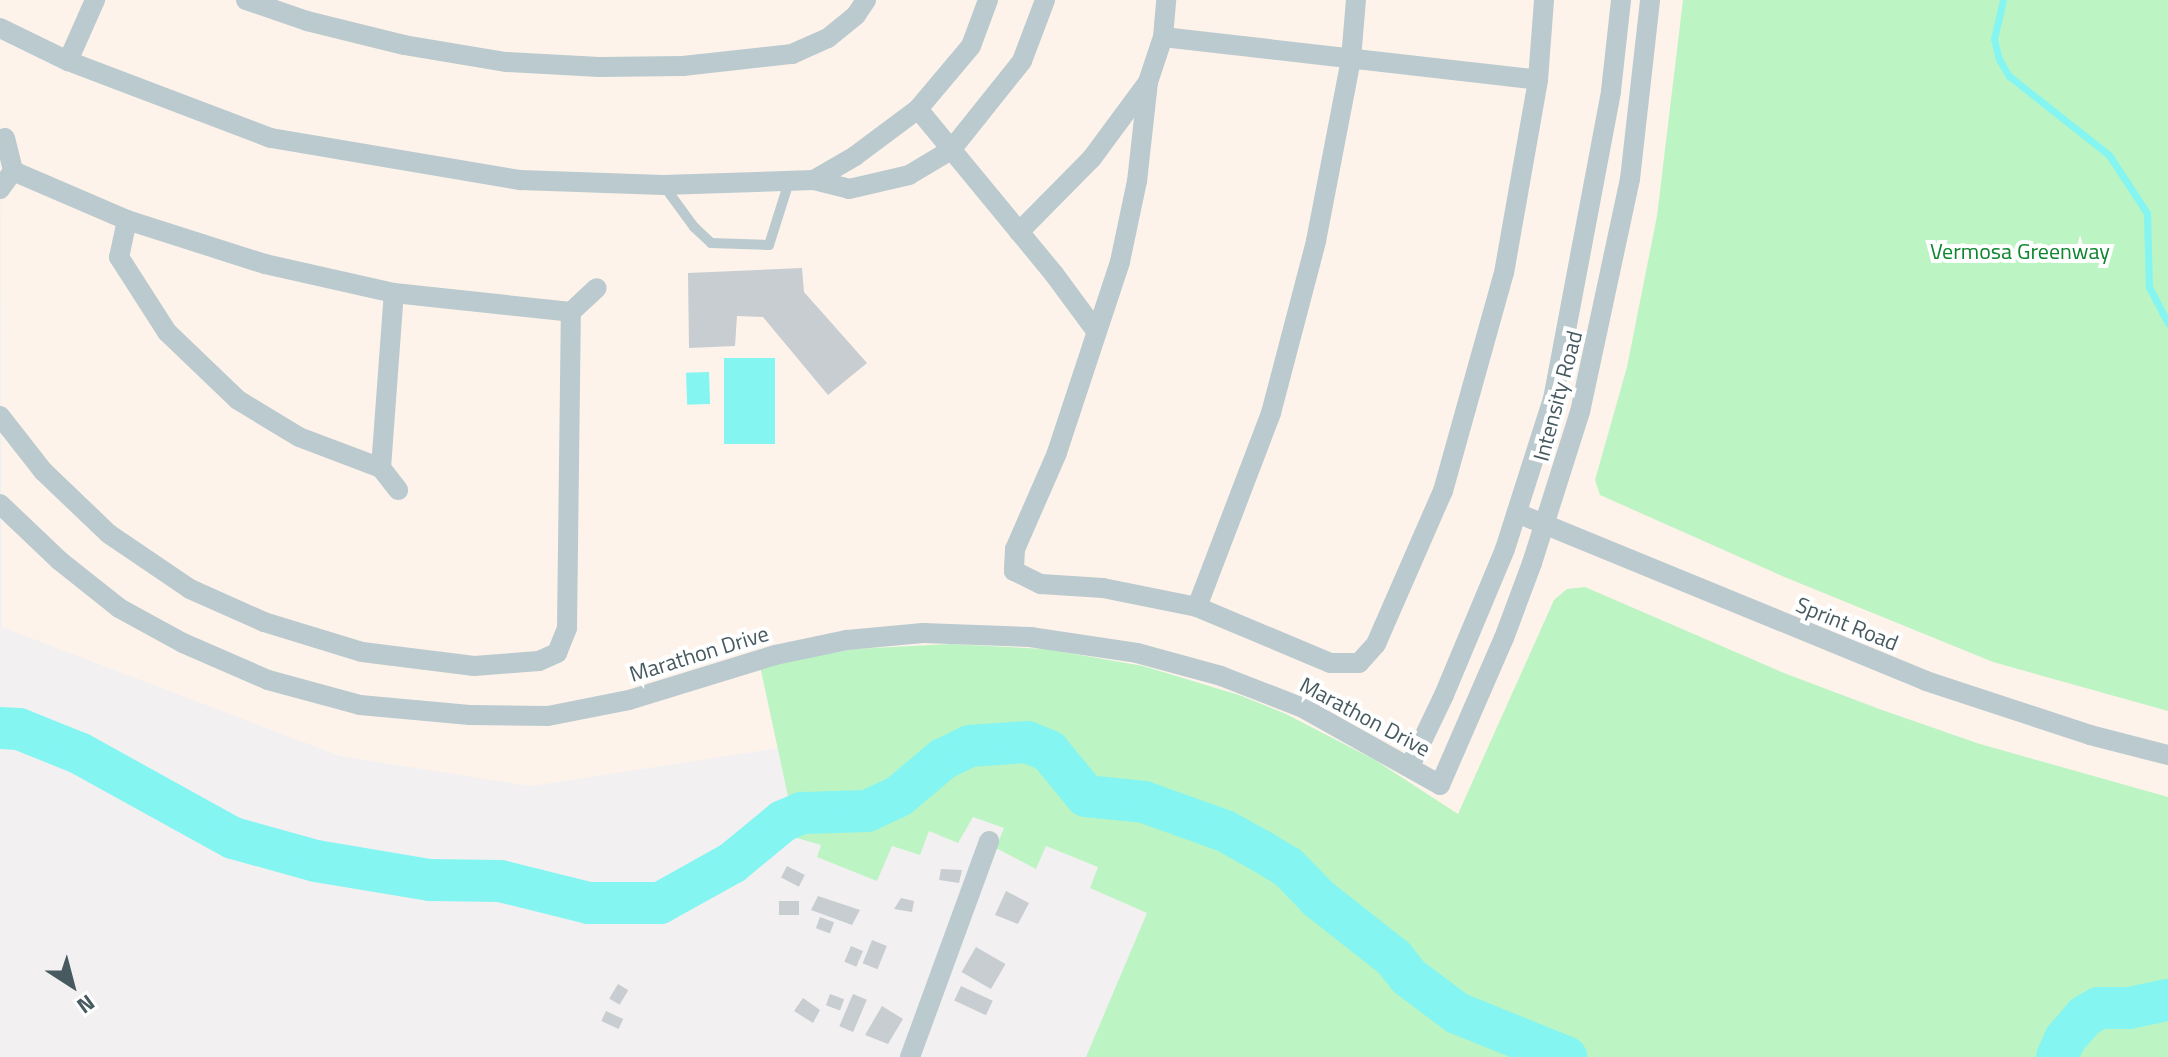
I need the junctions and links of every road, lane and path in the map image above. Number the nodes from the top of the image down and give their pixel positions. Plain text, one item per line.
1 (95, 0) edge
2 (246, 0) edge
3 (866, 0) edge
4 (988, 0) edge
5 (1045, 0) edge
6 (1166, 0) edge
7 (1356, 0) edge
8 (1544, 0) edge
9 (1621, 0) edge
10 (1650, 0) edge
11 (0, 28) edge
12 (1163, 37) junction
13 (1351, 59) junction
14 (68, 61) junction
15 (1538, 80) junction
16 (1148, 82) junction
17 (918, 109) junction
18 (5, 138) dead end
19 (951, 150) junction
20 (13, 171) junction
21 (814, 180) junction
22 (789, 182) junction
23 (663, 185) junction
24 (0, 189) edge
25 (127, 220) junction
26 (1019, 232) junction
27 (597, 288) dead end
28 (394, 293) junction
29 (571, 312) junction
30 (1096, 331) junction
31 (0, 416) edge
32 (381, 468) junction
33 (398, 490) dead end
34 (0, 504) edge
35 (1517, 513) junction
36 (1546, 524) junction
37 (1197, 607) junction
38 (2168, 755) edge
39 (1410, 766) junction
40 (1440, 785) joint
41 (989, 841) dead end
42 (910, 1057) edge

1 - 14 street
2 - 3 street
4 - 17 street
5 - 19 street
6 - 12 street
7 - 13 street
8 - 15 street
9 - 35 street, Intensity Road
10 - 36 street, Intensity Road
11 - 14 street
12 - 13 street
12 - 16 street
13 - 15 street
13 - 37 street
14 - 23 street
15 - 37 street
16 - 26 street
16 - 30 street
17 - 19 street
17 - 21 street
18 - 20 street
19 - 21 street
19 - 26 street
20 - 24 street
20 - 25 street
21 - 22 street
22 - 23 street
22 - 23 lane
25 - 28 street
25 - 32 street
26 - 30 street
27 - 29 street
28 - 29 street
28 - 32 street
29 - 31 street
30 - 37 street
32 - 33 street
34 - 39 street, Marathon Drive
35 - 36 street, Sprint Road
35 - 39 street, Intensity Road
36 - 38 street, Sprint Road
36 - 40 street, Intensity Road
39 - 40 street, Marathon Drive
41 - 42 street

